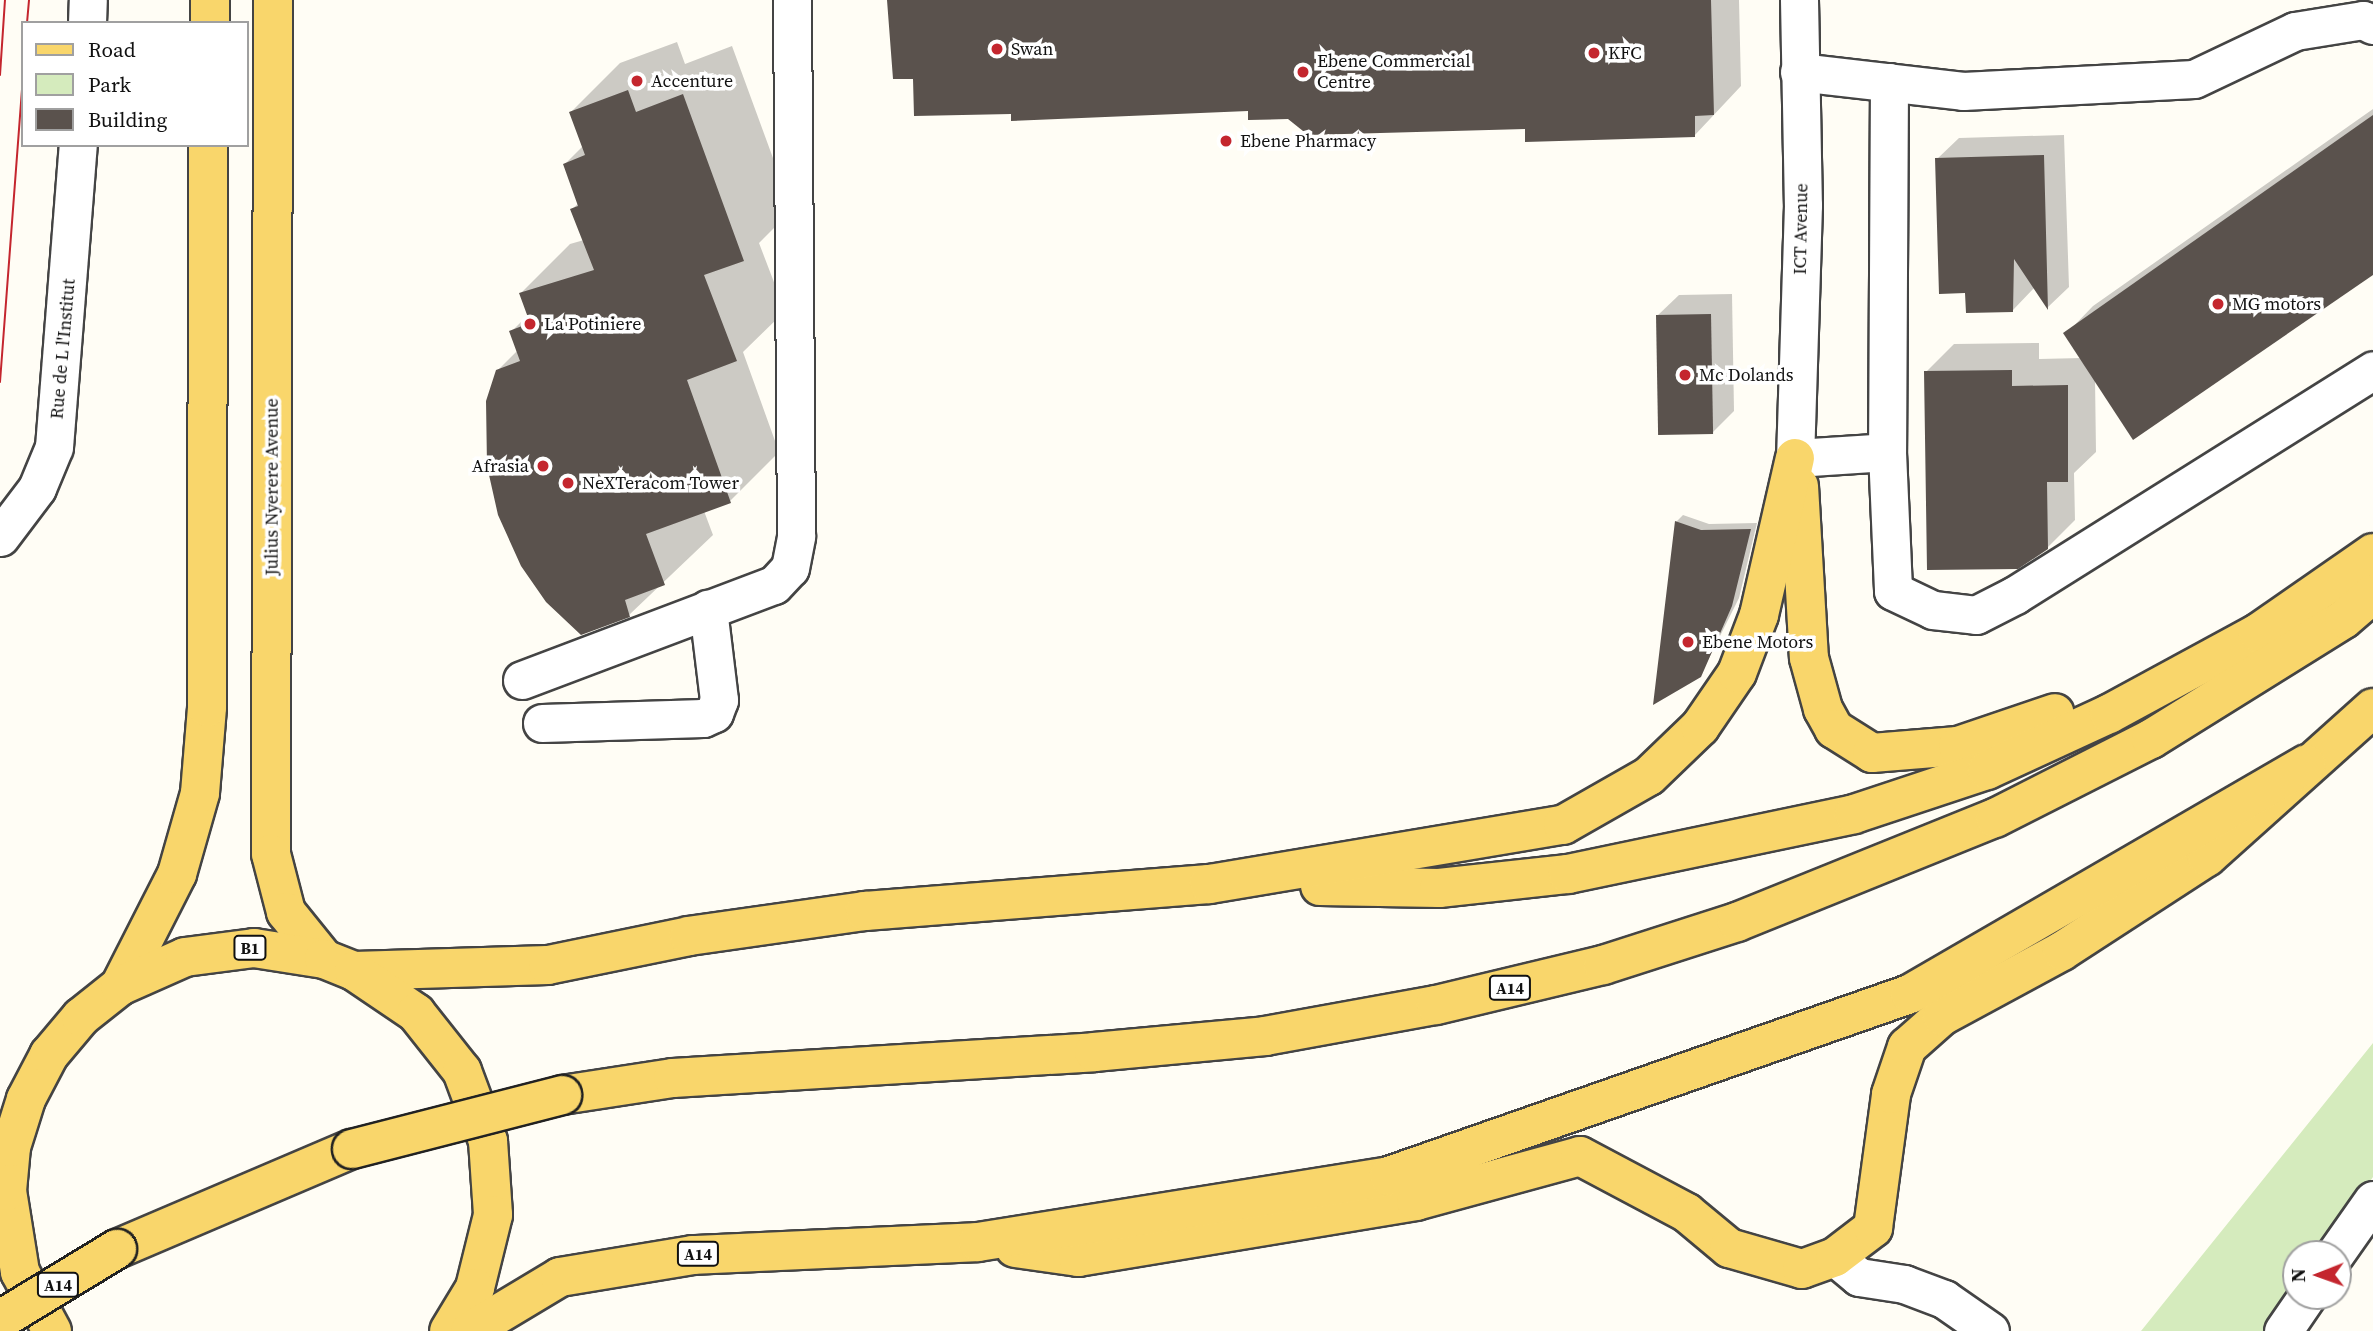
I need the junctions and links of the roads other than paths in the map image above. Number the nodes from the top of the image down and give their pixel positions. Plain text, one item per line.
1 (88, 0) edge
2 (210, 0) edge
3 (273, 0) edge
4 (792, 0) edge
5 (1799, 0) edge
6 (87, 21) edge
7 (210, 21) edge
8 (2373, 25) edge
9 (1799, 72) junction
10 (1889, 82) junction
11 (78, 147) edge
12 (208, 147) edge
13 (2373, 370) edge
14 (1887, 452) junction
15 (1795, 458) junction
16 (0, 537) edge
17 (2373, 553) edge
18 (2373, 594) edge
19 (708, 608) junction
20 (2258, 633) junction
21 (522, 680) dead end
22 (2373, 708) edge
23 (542, 723) dead end
24 (2306, 764) junction
25 (1209, 884) junction
26 (339, 965) junction
27 (120, 986) junction
28 (4, 1194) edge
29 (2373, 1200) edge
30 (978, 1242) junction
31 (2352, 1243) edge
32 (1835, 1257) junction
33 (2297, 1310) edge
34 (0, 1320) edge
35 (52, 1331) edge
36 (449, 1331) edge
37 (470, 1331) edge
38 (1990, 1331) edge
39 (2283, 1331) edge

1 - 6 street
2 - 7 main road
3 - 26 main road, Julius Nyerere Avenue / B1
4 - 19 street
5 - 9 street, ICT Avenue
8 - 10 street
9 - 10 street
9 - 15 street, ICT Avenue
10 - 14 street
11 - 16 street, Rue de L l'Institut
12 - 27 main road, Julius Nyerere Avenue / B1
13 - 14 street
14 - 15 street
15 - 20 main road
15 - 25 main road
17 - 20 main road
18 - 34 main road, A14, bridge
19 - 21 street
19 - 23 street
20 - 25 main road
22 - 24 main road, A14
24 - 30 main road, A14
24 - 32 main road
25 - 26 main road
26 - 27 main road, Julius Nyerere Avenue / B1
26 - 36 main road, Julius Nyerere Avenue / B1
27 - 28 main road, Julius Nyerere Avenue / B1
28 - 35 main road, Julius Nyerere Avenue / B1
29 - 31 street
30 - 32 main road
30 - 37 main road, A14
32 - 38 street
33 - 39 street

